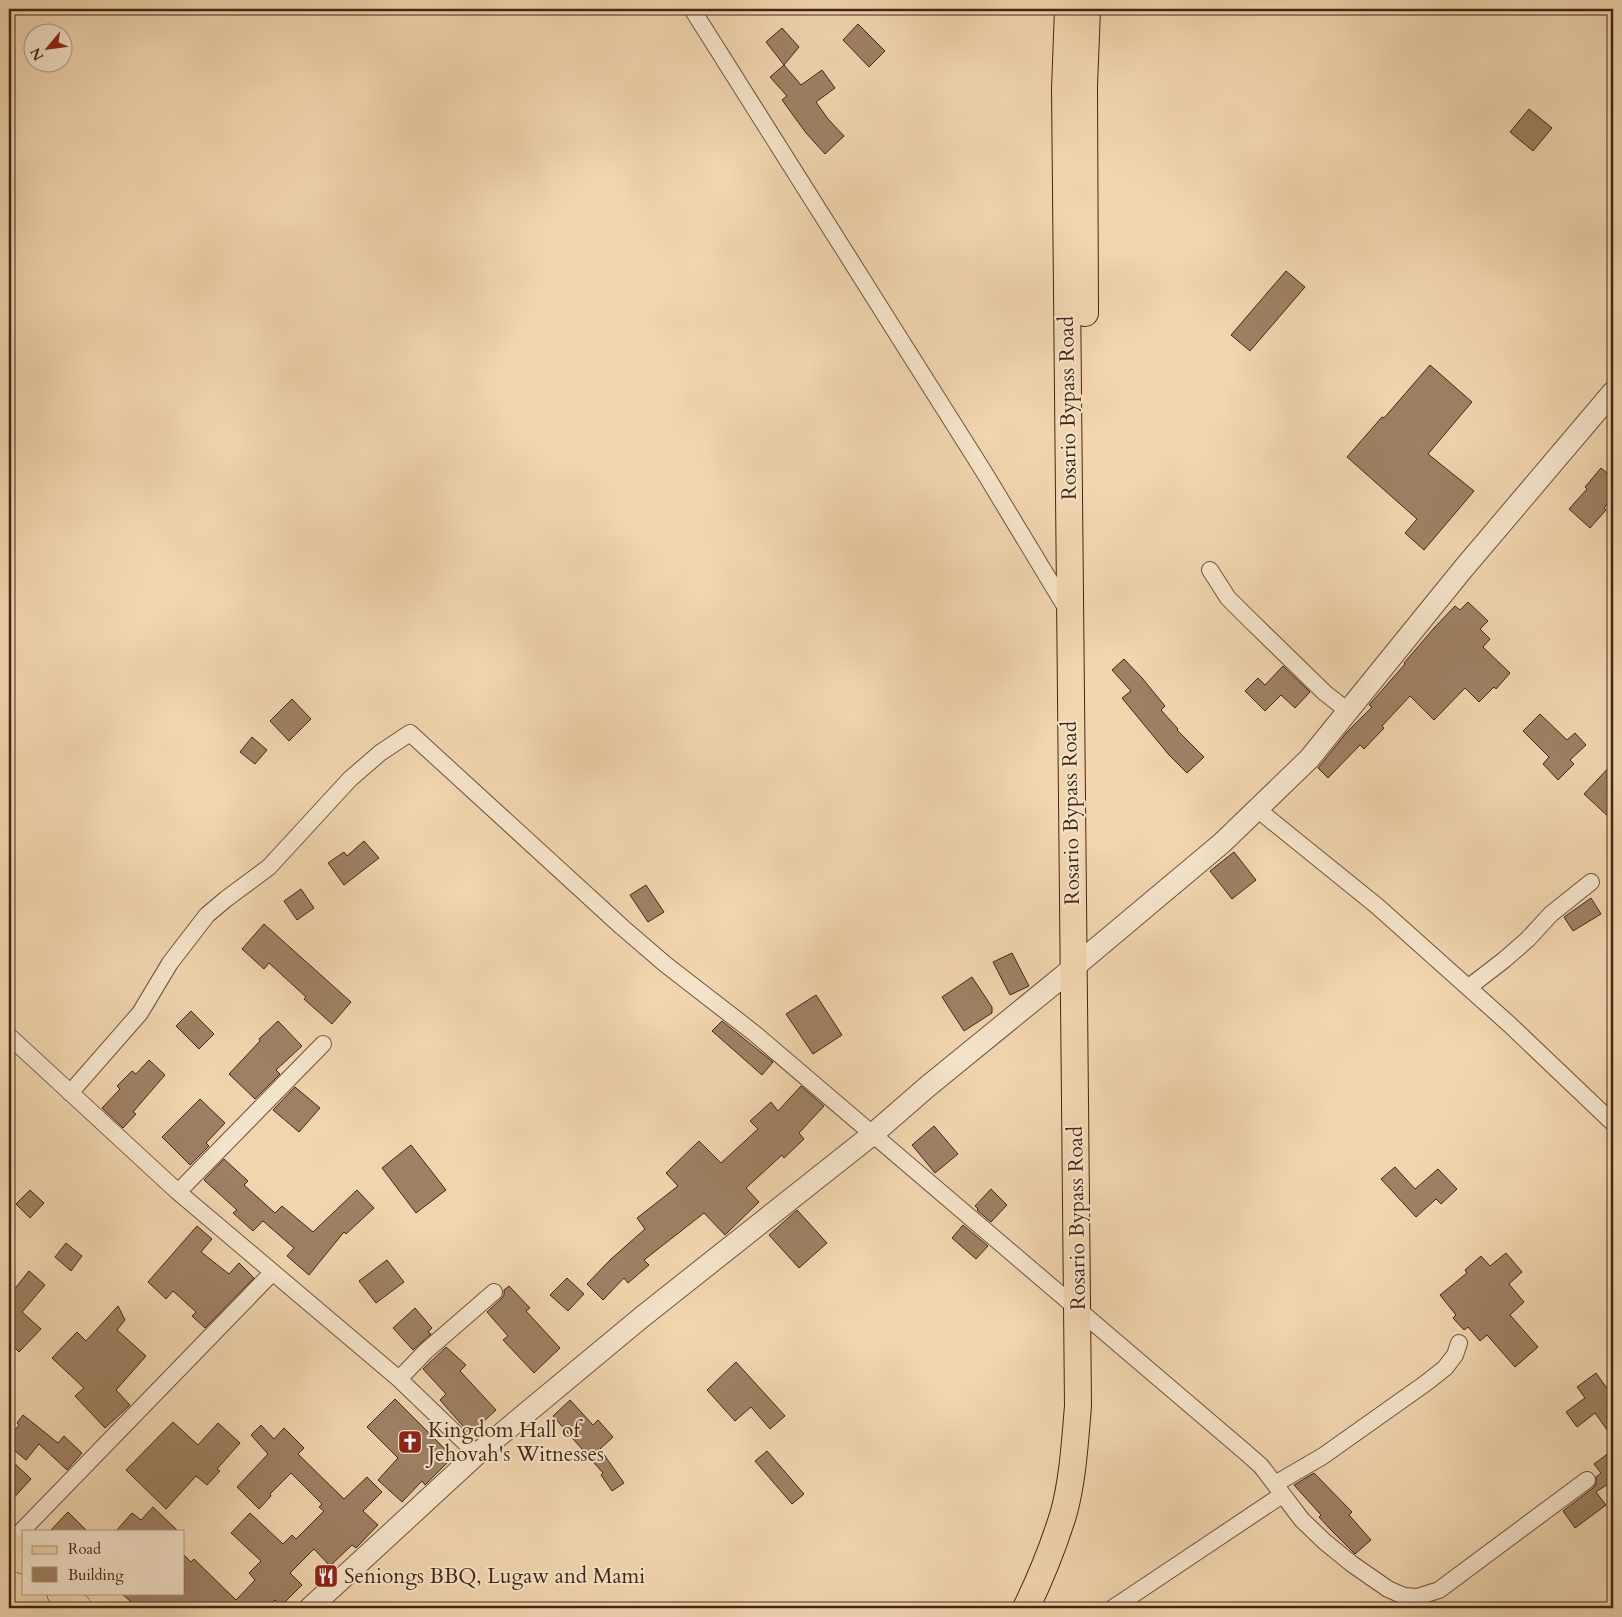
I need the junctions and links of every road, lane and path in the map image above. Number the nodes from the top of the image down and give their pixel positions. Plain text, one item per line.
1 (1068, 9) edge
2 (1087, 9) edge
3 (700, 12) edge
4 (1613, 392) edge
5 (1210, 570) dead end
6 (1069, 613) junction
7 (1348, 711) junction
8 (1257, 809) junction
9 (1591, 882) dead end
10 (1081, 961) junction
11 (1469, 988) junction
12 (9, 1036) edge
13 (323, 1044) dead end
14 (70, 1093) junction
15 (1613, 1123) edge
16 (873, 1134) junction
17 (178, 1192) junction
18 (272, 1273) junction
19 (494, 1292) dead end
20 (1087, 1318) junction
21 (1458, 1343) dead end
22 (399, 1379) junction
23 (477, 1454) junction
24 (1587, 1480) dead end
25 (1279, 1490) junction
26 (24, 1530) edge
27 (22, 1532) edge
28 (9, 1545) edge
29 (22, 1558) edge
30 (62, 1594) edge
31 (78, 1608) edge
32 (310, 1608) edge
33 (1026, 1608) edge
34 (1044, 1608) edge
35 (1113, 1608) edge

1 - 6 main road, Rosario Bypass Road
2 - 10 main road, Rosario Bypass Road
3 - 6 street
4 - 7 street
5 - 7 street
6 - 10 main road, Rosario Bypass Road
7 - 8 street
8 - 10 street
8 - 11 street
9 - 11 street
10 - 16 street
10 - 20 main road, Rosario Bypass Road
11 - 15 street
12 - 14 street
13 - 17 street
14 - 16 street
14 - 17 street
16 - 20 street
16 - 23 street
17 - 18 street
18 - 22 street
18 - 26 street
19 - 22 street
20 - 25 street
20 - 33 main road, Rosario Bypass Road
20 - 34 main road, Rosario Bypass Road
21 - 25 street
22 - 23 street
23 - 32 street
24 - 25 street
25 - 35 street
27 - 28 street
28 - 29 highway
30 - 31 highway

